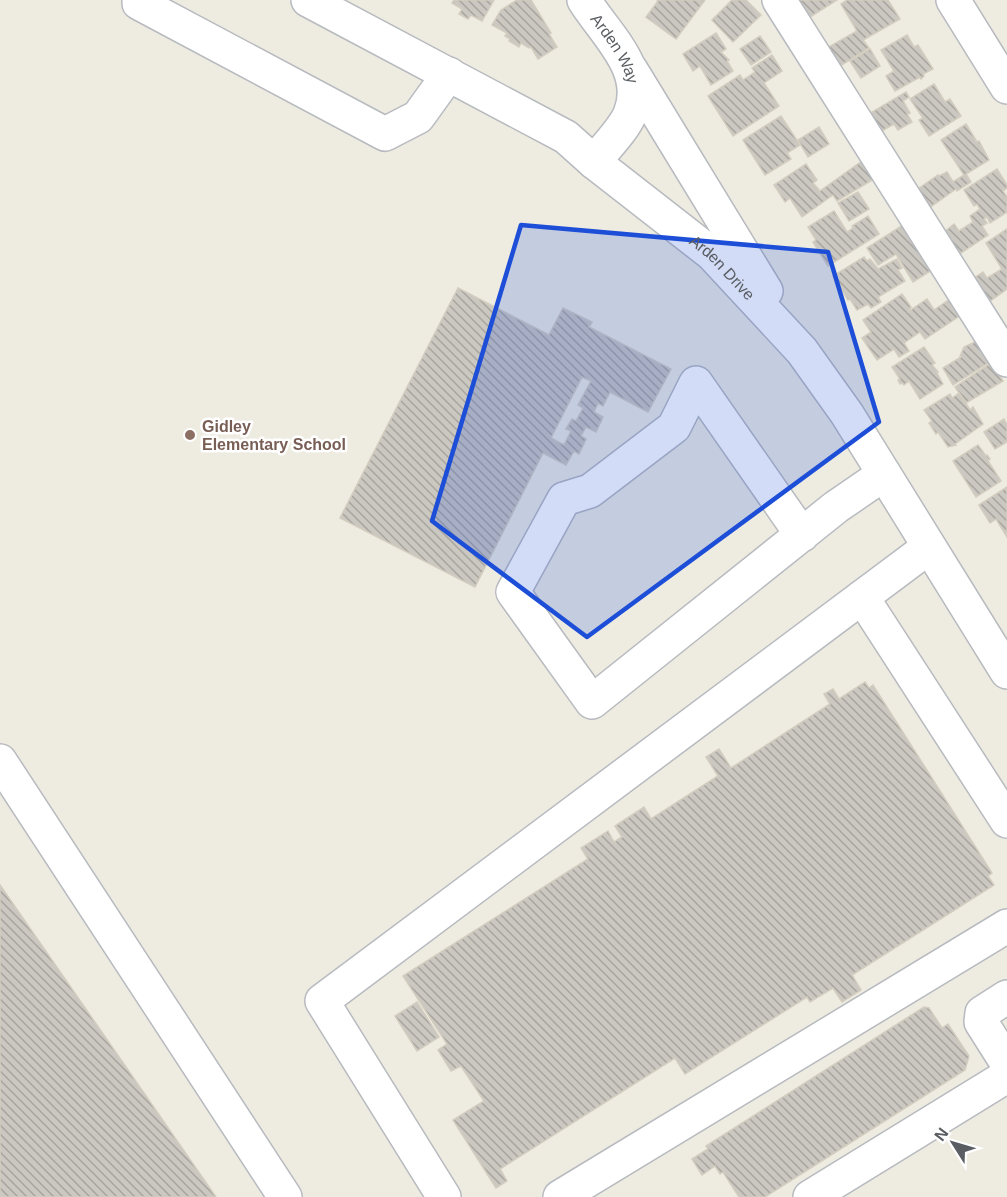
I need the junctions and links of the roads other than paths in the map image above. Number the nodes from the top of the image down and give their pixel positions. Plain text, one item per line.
1 (139, 0) edge
2 (308, 0) edge
3 (584, 0) edge
4 (780, 0) edge
5 (952, 0) edge
6 (632, 70) junction
7 (449, 74) junction
8 (1007, 87) edge
9 (594, 162) junction
10 (802, 351) junction
11 (1007, 360) edge
12 (884, 474) junction
13 (802, 534) junction
14 (929, 547) junction
15 (862, 597) junction
16 (1007, 672) edge
17 (0, 761) edge
18 (1007, 821) edge
19 (1007, 926) edge
20 (1007, 997) edge
21 (1007, 1064) edge
22 (1007, 1076) edge
23 (285, 1197) edge
24 (444, 1197) edge
25 (560, 1197) edge
26 (810, 1197) edge

1 - 7 street
2 - 7 street, Arden Drive
3 - 6 street, Arden Way
4 - 11 street
5 - 8 street
6 - 9 street, Arden Way
6 - 10 street
7 - 9 street, Arden Drive
9 - 10 street, Arden Drive
10 - 12 street, Arden Drive
12 - 13 street
12 - 14 street, Arden Drive
13 - 13 street
14 - 15 street
14 - 16 street, Arden Drive
15 - 18 street
15 - 24 street
17 - 23 street
19 - 25 street
20 - 21 street
22 - 26 street

